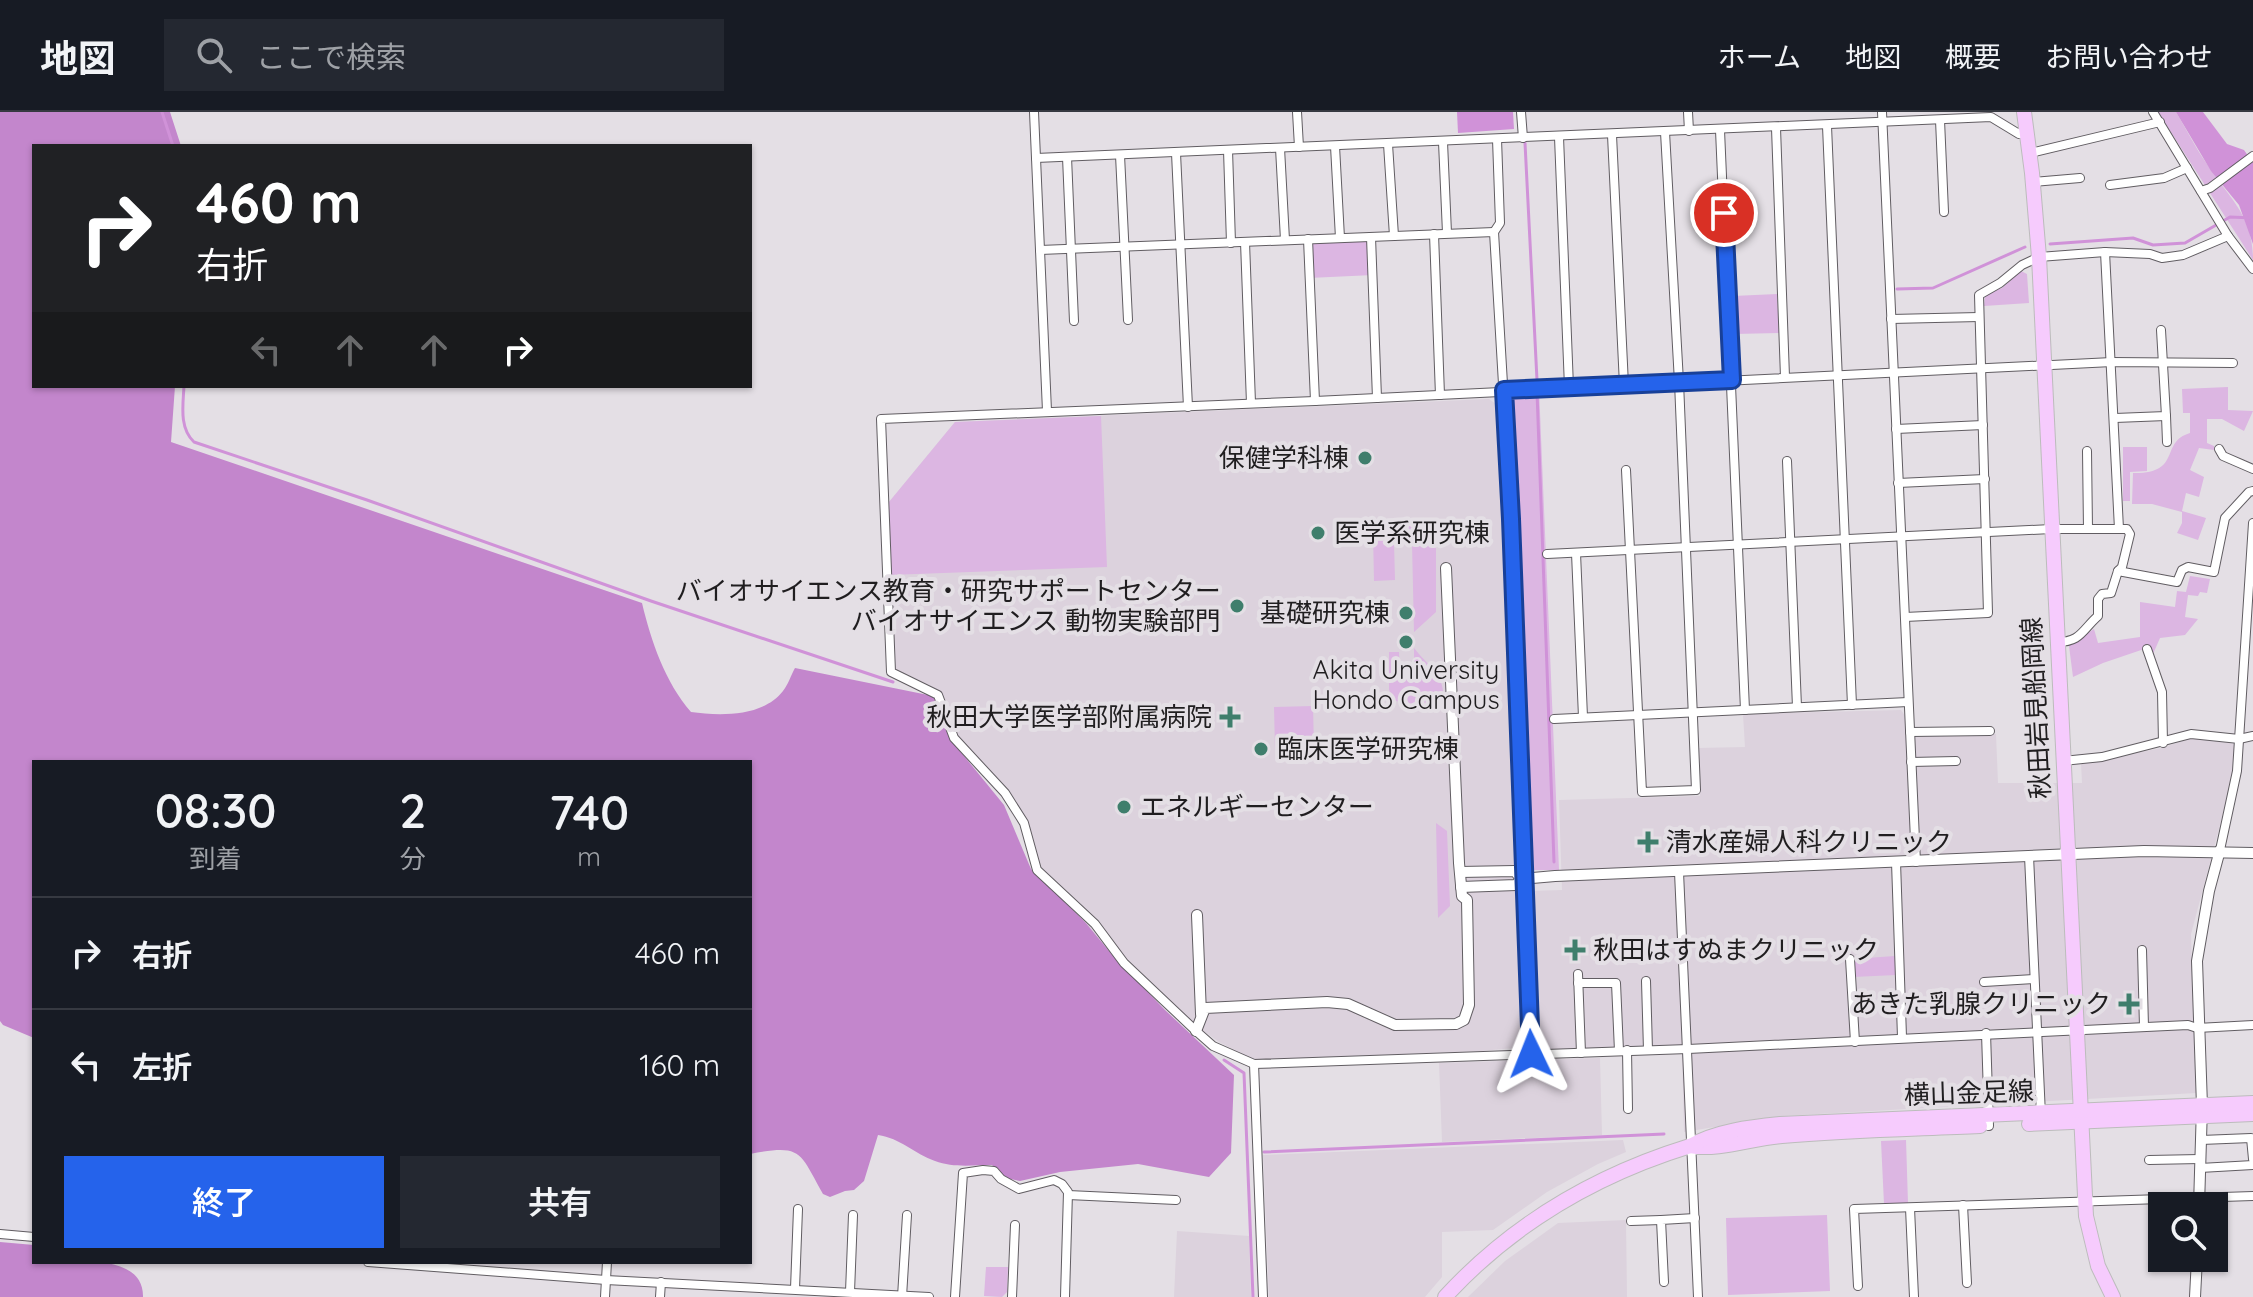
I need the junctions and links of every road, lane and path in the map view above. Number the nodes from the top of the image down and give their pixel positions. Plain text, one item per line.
1 (1034, 112) edge
2 (1297, 112) edge
3 (1521, 112) edge
4 (1688, 112) edge
5 (1882, 112) edge
6 (2024, 112) edge
7 (2153, 112) edge
8 (1940, 120) junction
9 (2160, 122) junction
10 (1882, 123) junction
11 (1827, 126) junction
12 (1776, 128) junction
13 (1720, 130) junction
14 (1689, 131) junction
15 (1665, 132) junction
16 (2027, 132) junction
17 (1612, 135) junction
18 (1559, 137) junction
19 (1523, 138) junction
20 (1497, 139) junction
21 (1443, 142) junction
22 (1388, 144) junction
23 (1335, 146) junction
24 (1299, 147) junction
25 (1280, 148) junction
26 (1228, 150) junction
27 (1176, 153) junction
28 (2030, 153) junction
29 (1120, 155) junction
30 (1067, 157) junction
31 (2251, 157) edge
32 (1036, 158) junction
33 (2187, 168) junction
34 (2080, 178) dead end
35 (2033, 182) junction
36 (2110, 185) dead end
37 (2206, 190) junction
38 (1944, 212) dead end
39 (1494, 232) junction
40 (1447, 233) junction
41 (1434, 234) junction
42 (1394, 236) junction
43 (2228, 236) junction
44 (1371, 237) junction
45 (1340, 238) junction
46 (1308, 239) junction
47 (1285, 240) junction
48 (1245, 242) junction
49 (1231, 243) junction
50 (1182, 245) junction
51 (1124, 247) junction
52 (1071, 249) junction
53 (1040, 250) junction
54 (2105, 252) junction
55 (2039, 257) junction
56 (2253, 269) edge
57 (1979, 317) junction
58 (1891, 319) junction
59 (1128, 320) dead end
60 (1074, 321) dead end
61 (2161, 330) dead end
62 (2112, 362) junction
63 (2164, 363) junction
64 (2233, 363) dead end
65 (2044, 365) junction
66 (1980, 368) junction
67 (1893, 372) junction
68 (1838, 375) junction
69 (1785, 377) junction
70 (1732, 380) junction
71 (1679, 382) junction
72 (1624, 385) junction
73 (1569, 387) junction
74 (1504, 390) junction
75 (1440, 395) junction
76 (1377, 398) junction
77 (1315, 401) junction
78 (1251, 403) junction
79 (1188, 407) junction
80 (1047, 411) junction
81 (2166, 416) junction
82 (2115, 418) junction
83 (1983, 425) junction
84 (1896, 429) junction
85 (2167, 442) dead end
86 (2219, 449) dead end
87 (2087, 451) dead end
88 (1787, 461) dead end
89 (2253, 469) edge
90 (1626, 470) dead end
91 (1985, 479) junction
92 (1898, 483) junction
93 (2253, 491) edge
94 (2253, 523) edge
95 (2051, 529) junction
96 (2088, 529) junction
97 (2119, 529) junction
98 (1988, 533) junction
99 (1901, 538) junction
100 (1845, 540) junction
101 (1790, 542) junction
102 (1737, 546) junction
103 (1685, 549) junction
104 (1630, 550) junction
105 (1576, 553) junction
106 (1547, 554) dead end
107 (1446, 568) dead end
108 (2118, 571) junction
109 (2251, 594) edge
110 (1905, 617) junction
111 (2057, 642) junction
112 (2147, 649) dead end
113 (2242, 674) junction
114 (2253, 677) edge
115 (1908, 702) junction
116 (1852, 705) junction
117 (1797, 707) junction
118 (1745, 710) junction
119 (1691, 712) junction
120 (1637, 715) junction
121 (1583, 717) junction
122 (1554, 719) dead end
123 (1990, 731) dead end
124 (1910, 732) junction
125 (2253, 736) edge
126 (2239, 739) junction
127 (2163, 743) junction
128 (1956, 761) dead end
129 (2063, 761) junction
130 (1911, 762) junction
131 (2220, 850) junction
132 (2253, 853) edge
133 (2067, 855) junction
134 (2029, 856) junction
135 (1896, 862) junction
136 (1916, 862) junction
137 (1460, 872) junction
138 (1679, 872) junction
139 (1523, 879) junction
140 (1461, 887) junction
141 (1197, 915) dead end
142 (2142, 950) dead end
143 (1850, 959) dead end
144 (2034, 979) junction
145 (1646, 981) dead end
146 (1984, 982) dead end
147 (1201, 1014) junction
148 (2253, 1025) edge
149 (2144, 1027) junction
150 (2197, 1028) junction
151 (2077, 1030) junction
152 (1196, 1031) junction
153 (2037, 1031) junction
154 (1986, 1033) junction
155 (1902, 1037) junction
156 (1855, 1042) junction
157 (1688, 1049) junction
158 (1648, 1050) junction
159 (1623, 1051) junction
160 (1581, 1053) junction
161 (1531, 1054) junction
162 (1254, 1064) junction
163 (2253, 1103) edge
164 (1628, 1109) dead end
165 (2202, 1111) junction
166 (2253, 1114) edge
167 (2082, 1117) junction
168 (2041, 1119) junction
169 (1989, 1121) junction
170 (2201, 1140) junction
171 (1690, 1146) junction
172 (2253, 1159) edge
173 (2149, 1160) dead end
174 (2200, 1163) junction
175 (2253, 1165) edge
176 (2200, 1192) edge
177 (1068, 1195) junction
178 (2253, 1196) edge
179 (2228, 1199) edge
180 (1176, 1200) dead end
181 (2085, 1200) junction
182 (2148, 1201) edge
183 (1963, 1205) junction
184 (1910, 1208) junction
185 (798, 1209) dead end
186 (853, 1215) dead end
187 (907, 1215) dead end
188 (1693, 1218) junction
189 (1661, 1220) junction
190 (1631, 1221) dead end
191 (1015, 1225) dead end
192 (0, 1234) edge
193 (32, 1237) edge
194 (394, 1264) edge
195 (607, 1264) edge
196 (2196, 1272) edge
197 (606, 1280) junction
198 (661, 1282) junction
199 (1664, 1282) dead end
200 (1967, 1283) dead end
201 (1858, 1286) dead end
202 (795, 1289) junction
203 (850, 1292) junction
204 (902, 1296) edge
205 (605, 1297) edge
206 (660, 1297) edge
207 (929, 1297) edge
208 (955, 1297) edge
209 (1012, 1297) edge
210 (1065, 1297) edge
211 (1263, 1297) edge
212 (1445, 1297) edge
213 (1698, 1297) edge
214 (1914, 1297) edge
215 (2113, 1297) edge
216 (2195, 1297) edge

1 - 32 street
2 - 24 street
3 - 19 street
4 - 14 street
5 - 10 street
6 - 16 main road, 秋田岩見船岡線
7 - 9 street
8 - 10 street
8 - 16 street
8 - 38 street
9 - 28 street
9 - 33 street
10 - 11 street
10 - 58 street
11 - 12 street
11 - 68 street
12 - 13 street
12 - 69 street
13 - 14 street
13 - 70 street
14 - 15 street
15 - 17 street
15 - 71 street
16 - 28 main road, 秋田岩見船岡線
17 - 18 street
17 - 72 street
18 - 19 street
18 - 73 street
19 - 20 street
20 - 21 street
20 - 39 street
21 - 22 street
21 - 40 street
22 - 23 street
22 - 42 street
23 - 24 street
23 - 45 street
24 - 25 street
25 - 26 street
25 - 47 street
26 - 27 street
26 - 49 street
27 - 29 street
27 - 50 street
28 - 35 main road, 秋田岩見船岡線
29 - 30 street
29 - 51 street
30 - 32 street
30 - 52 street
31 - 37 street
32 - 53 street
33 - 36 street
33 - 37 street
34 - 35 street
35 - 55 main road, 秋田岩見船岡線
37 - 43 street
39 - 40 street
39 - 74 street
40 - 41 street
41 - 42 street
41 - 75 street
42 - 44 street
43 - 54 street
43 - 56 street
44 - 45 street
44 - 76 street
45 - 46 street
46 - 47 street
46 - 77 street
47 - 48 street
48 - 49 street
48 - 78 street
49 - 50 street
50 - 51 street
50 - 79 street
51 - 52 street
51 - 59 street
52 - 53 street
52 - 60 street
53 - 80 street
54 - 55 street
54 - 62 street
55 - 57 street
55 - 65 main road, 秋田岩見船岡線
57 - 58 street
57 - 66 street
58 - 67 street
61 - 63 street
62 - 63 street
62 - 65 street
62 - 82 street
63 - 64 street
63 - 81 street
65 - 66 street
65 - 95 main road, 秋田岩見船岡線
66 - 67 street
66 - 83 street
67 - 68 street
67 - 84 street
68 - 69 street
68 - 100 street
69 - 70 street
70 - 71 street
70 - 102 street
71 - 72 street
71 - 103 street
72 - 73 street
73 - 74 street
74 - 75 street
74 - 139 street
75 - 76 street
76 - 77 street
77 - 78 street
78 - 79 street
79 - 80 street
80 - 152 street
81 - 82 street
81 - 85 street
82 - 97 street
83 - 84 street
83 - 91 street
84 - 92 street
86 - 89 street
87 - 96 street
88 - 101 street
90 - 104 street
91 - 92 street
91 - 98 street
92 - 99 street
93 - 108 street
94 - 109 street
95 - 96 street
95 - 98 street
95 - 111 main road, 秋田岩見船岡線
96 - 97 street
97 - 108 street
98 - 99 street
98 - 110 street
99 - 100 street
99 - 110 street
100 - 101 street
100 - 116 street
101 - 102 street
101 - 117 street
102 - 103 street
102 - 118 street
103 - 104 street
103 - 119 street
104 - 105 street
104 - 120 street
105 - 106 street
105 - 121 street
107 - 137 street
108 - 111 street
109 - 113 street
110 - 115 street
111 - 129 main road, 秋田岩見船岡線
112 - 127 street
113 - 114 street
113 - 126 street
115 - 116 street
115 - 124 street
116 - 117 street
117 - 118 street
118 - 119 street
119 - 120 street
119 - 120 street
120 - 121 street
121 - 122 street
123 - 124 street
124 - 130 street
125 - 126 street
126 - 127 street
126 - 131 street
127 - 129 street
128 - 130 street
129 - 133 main road, 秋田岩見船岡線
130 - 136 street
131 - 132 street
131 - 133 street
131 - 150 street
133 - 134 street
133 - 151 main road, 秋田岩見船岡線
134 - 136 street
134 - 144 street
135 - 136 street
135 - 138 street
135 - 155 street
137 - 139 street
137 - 140 street
138 - 139 street
138 - 157 street
139 - 140 street
139 - 161 street
140 - 147 street
141 - 147 street
142 - 149 street
143 - 156 street
144 - 146 street
144 - 153 street
145 - 158 street
147 - 152 street
148 - 150 street
149 - 150 street
149 - 151 street
150 - 165 street
151 - 153 street
151 - 167 main road, 秋田岩見船岡線
152 - 162 street
153 - 154 street
153 - 168 street
154 - 155 street
154 - 169 street
155 - 156 street
156 - 157 street
157 - 158 street
157 - 171 street
158 - 159 street
159 - 160 street
159 - 160 street
159 - 164 street
160 - 161 street
161 - 162 street
162 - 211 street
163 - 165 main road, 横山金足線
165 - 166 main road, 横山金足線
165 - 167 main road, 横山金足線
165 - 170 street
167 - 168 main road, 横山金足線
167 - 181 main road, 秋田岩見船岡線
168 - 169 main road, 横山金足線
169 - 171 main road, 横山金足線
170 - 172 street
170 - 174 street
171 - 188 street
171 - 212 main road, 横山金足線
173 - 174 street
174 - 175 street
174 - 176 street
177 - 180 street
177 - 208 street
177 - 210 street
178 - 179 street
181 - 182 street
181 - 183 street
181 - 215 main road, 秋田岩見船岡線
183 - 184 street
183 - 200 street
184 - 201 street
184 - 214 street
185 - 202 street
186 - 203 street
187 - 204 street
188 - 189 street
188 - 213 street
189 - 190 street
189 - 199 street
191 - 209 street
192 - 193 street
194 - 197 street
195 - 197 street
196 - 216 street
197 - 198 street
197 - 205 street
198 - 202 street
198 - 206 street
202 - 203 street
203 - 204 street
204 - 207 street

